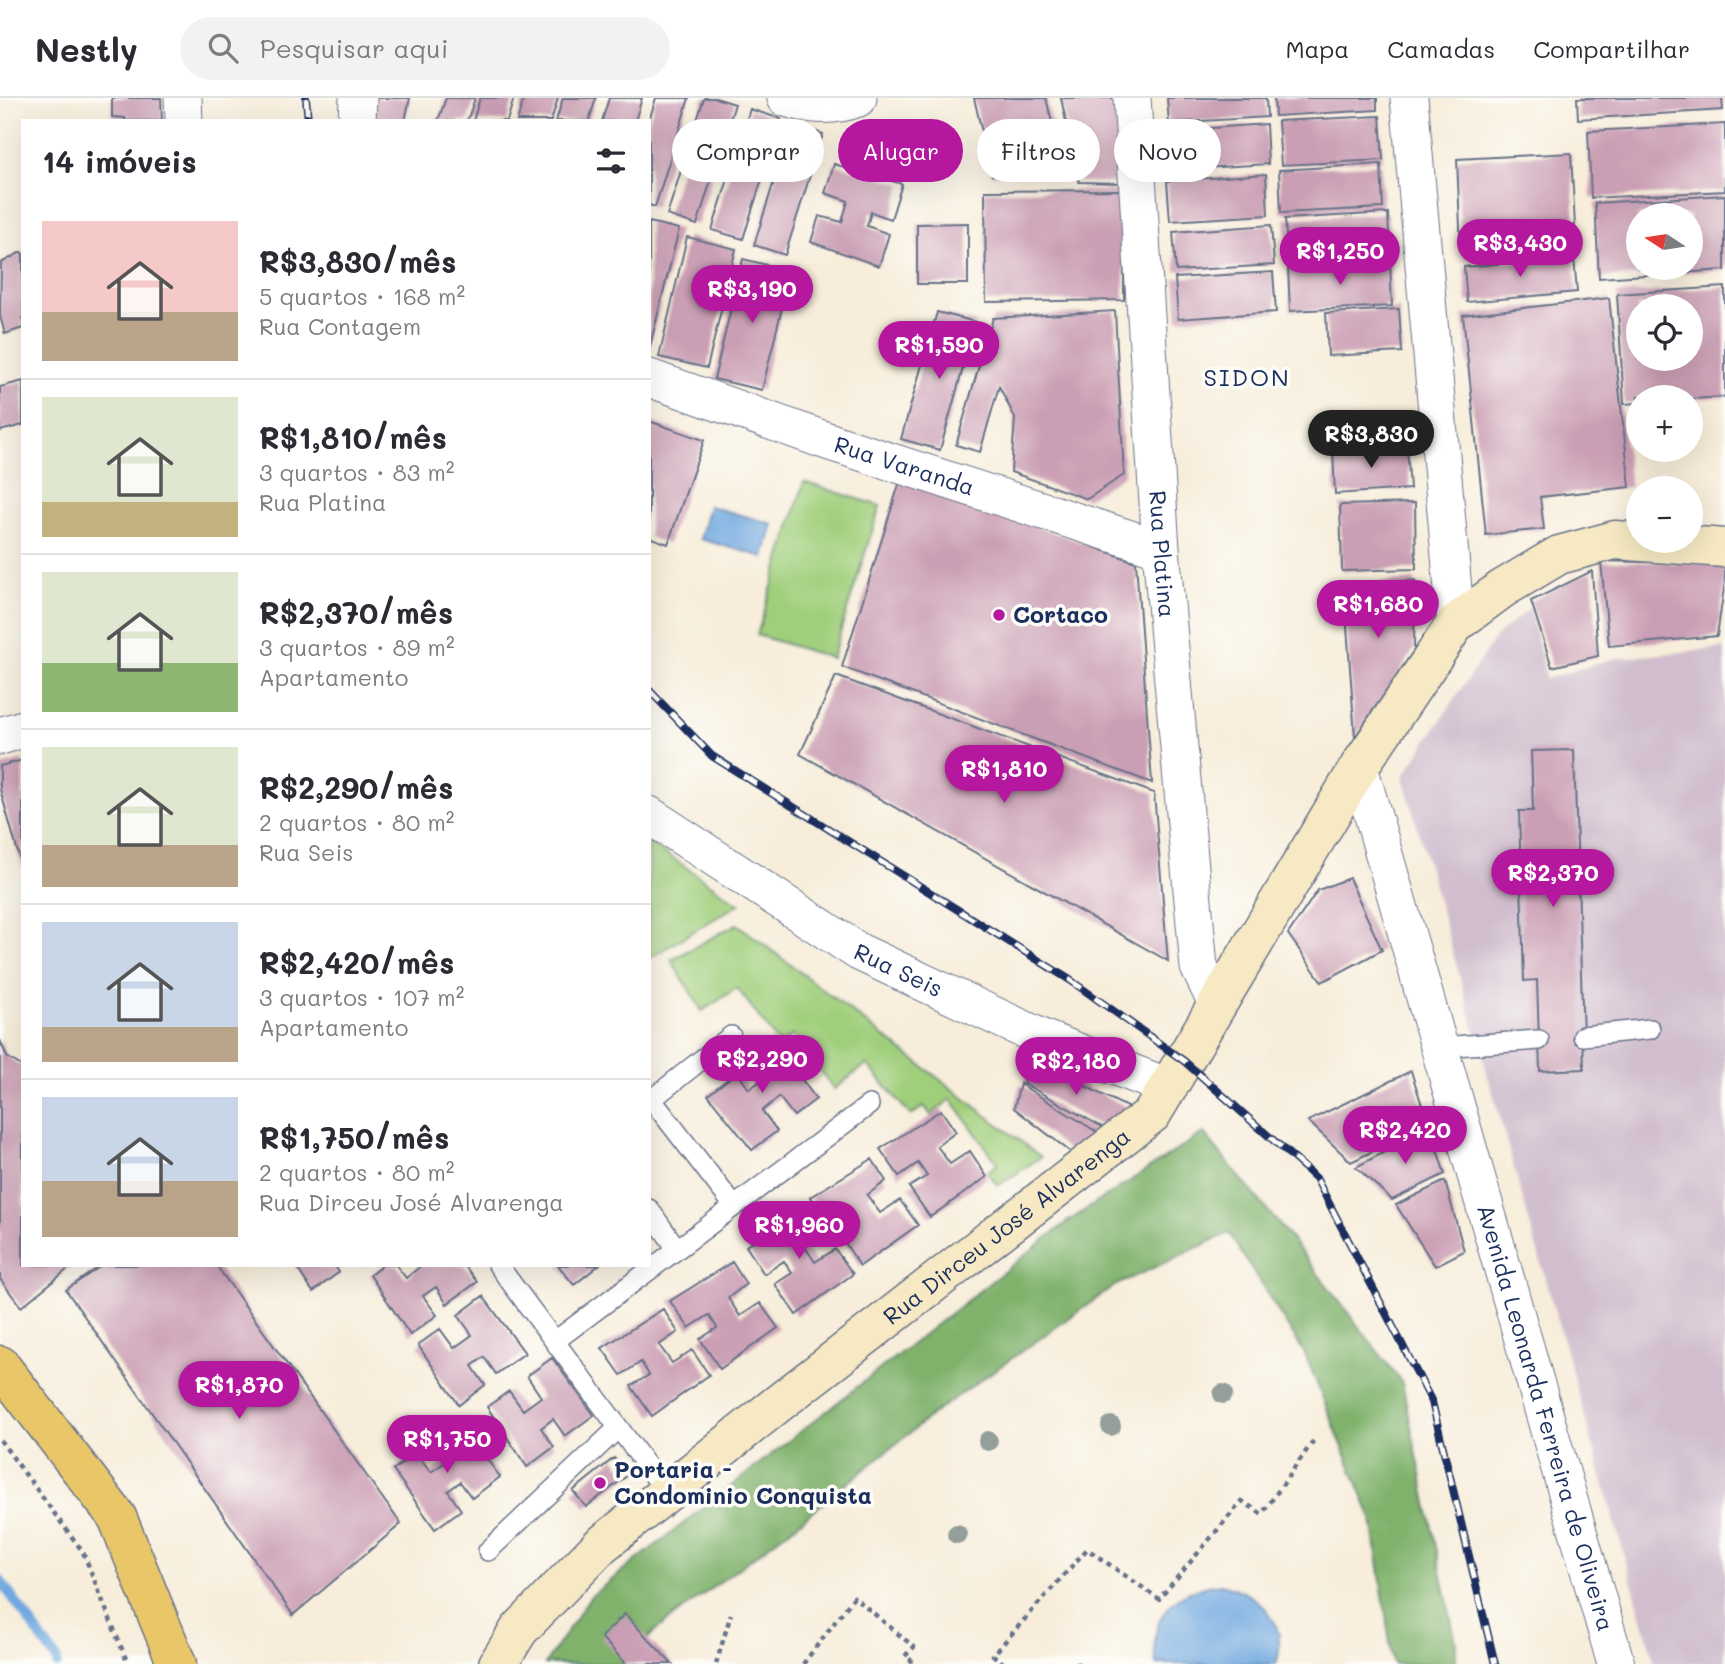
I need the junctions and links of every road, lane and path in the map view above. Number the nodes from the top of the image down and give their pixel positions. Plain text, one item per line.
1 (183, 98) edge
2 (358, 98) edge
3 (786, 98) edge
4 (858, 98) edge
5 (1132, 98) edge
6 (1409, 98) edge
7 (184, 119) edge
8 (357, 119) edge
9 (651, 379) edge
10 (1725, 548) edge
11 (1161, 549) junction
12 (1457, 623) junction
13 (21, 730) edge
14 (0, 736) edge
15 (1359, 767) junction
16 (651, 816) edge
17 (1217, 1004) junction
18 (1650, 1029) dead end
19 (1583, 1035) dead end
20 (731, 1036) dead end
21 (1539, 1040) dead end
22 (1440, 1047) junction
23 (1168, 1087) junction
24 (651, 1096) edge
25 (651, 1098) edge
26 (869, 1105) dead end
27 (734, 1206) junction
28 (651, 1212) edge
29 (677, 1249) junction
30 (500, 1267) edge
31 (555, 1340) junction
32 (0, 1366) edge
33 (618, 1428) junction
34 (1316, 1437) dead end
35 (0, 1440) edge
36 (667, 1493) junction
37 (488, 1551) dead end
38 (732, 1614) dead end
39 (128, 1664) edge
40 (177, 1664) edge
41 (498, 1664) edge
42 (716, 1664) edge
43 (803, 1664) edge
44 (916, 1664) edge
45 (1004, 1664) edge
46 (1616, 1664) edge

1 - 7 street
2 - 8 street
3 - 4 street
5 - 11 street, Rua Platina
6 - 12 street
9 - 11 street, Rua Varanda
10 - 12 main road, Rua Dirceu José Alvarenga
11 - 17 street, Rua Platina
12 - 15 main road, Rua Dirceu José Alvarenga
13 - 14 street
15 - 17 main road, Rua Dirceu José Alvarenga
15 - 22 street, Avenida Leonarda Ferreira de Oliveira
16 - 23 street, Rua Seis
17 - 23 main road, Rua Dirceu José Alvarenga
18 - 19 lane
20 - 24 lane
21 - 22 lane
22 - 46 street, Avenida Leonarda Ferreira de Oliveira
23 - 36 main road, Rua Dirceu José Alvarenga
25 - 27 lane
26 - 27 lane
27 - 29 lane
28 - 29 lane
29 - 31 lane
30 - 31 lane
31 - 33 lane
32 - 40 main road
33 - 36 lane
33 - 37 lane
34 - 45 path
35 - 39 path
36 - 41 main road, Rua Dirceu José Alvarenga
38 - 42 path
43 - 44 path

